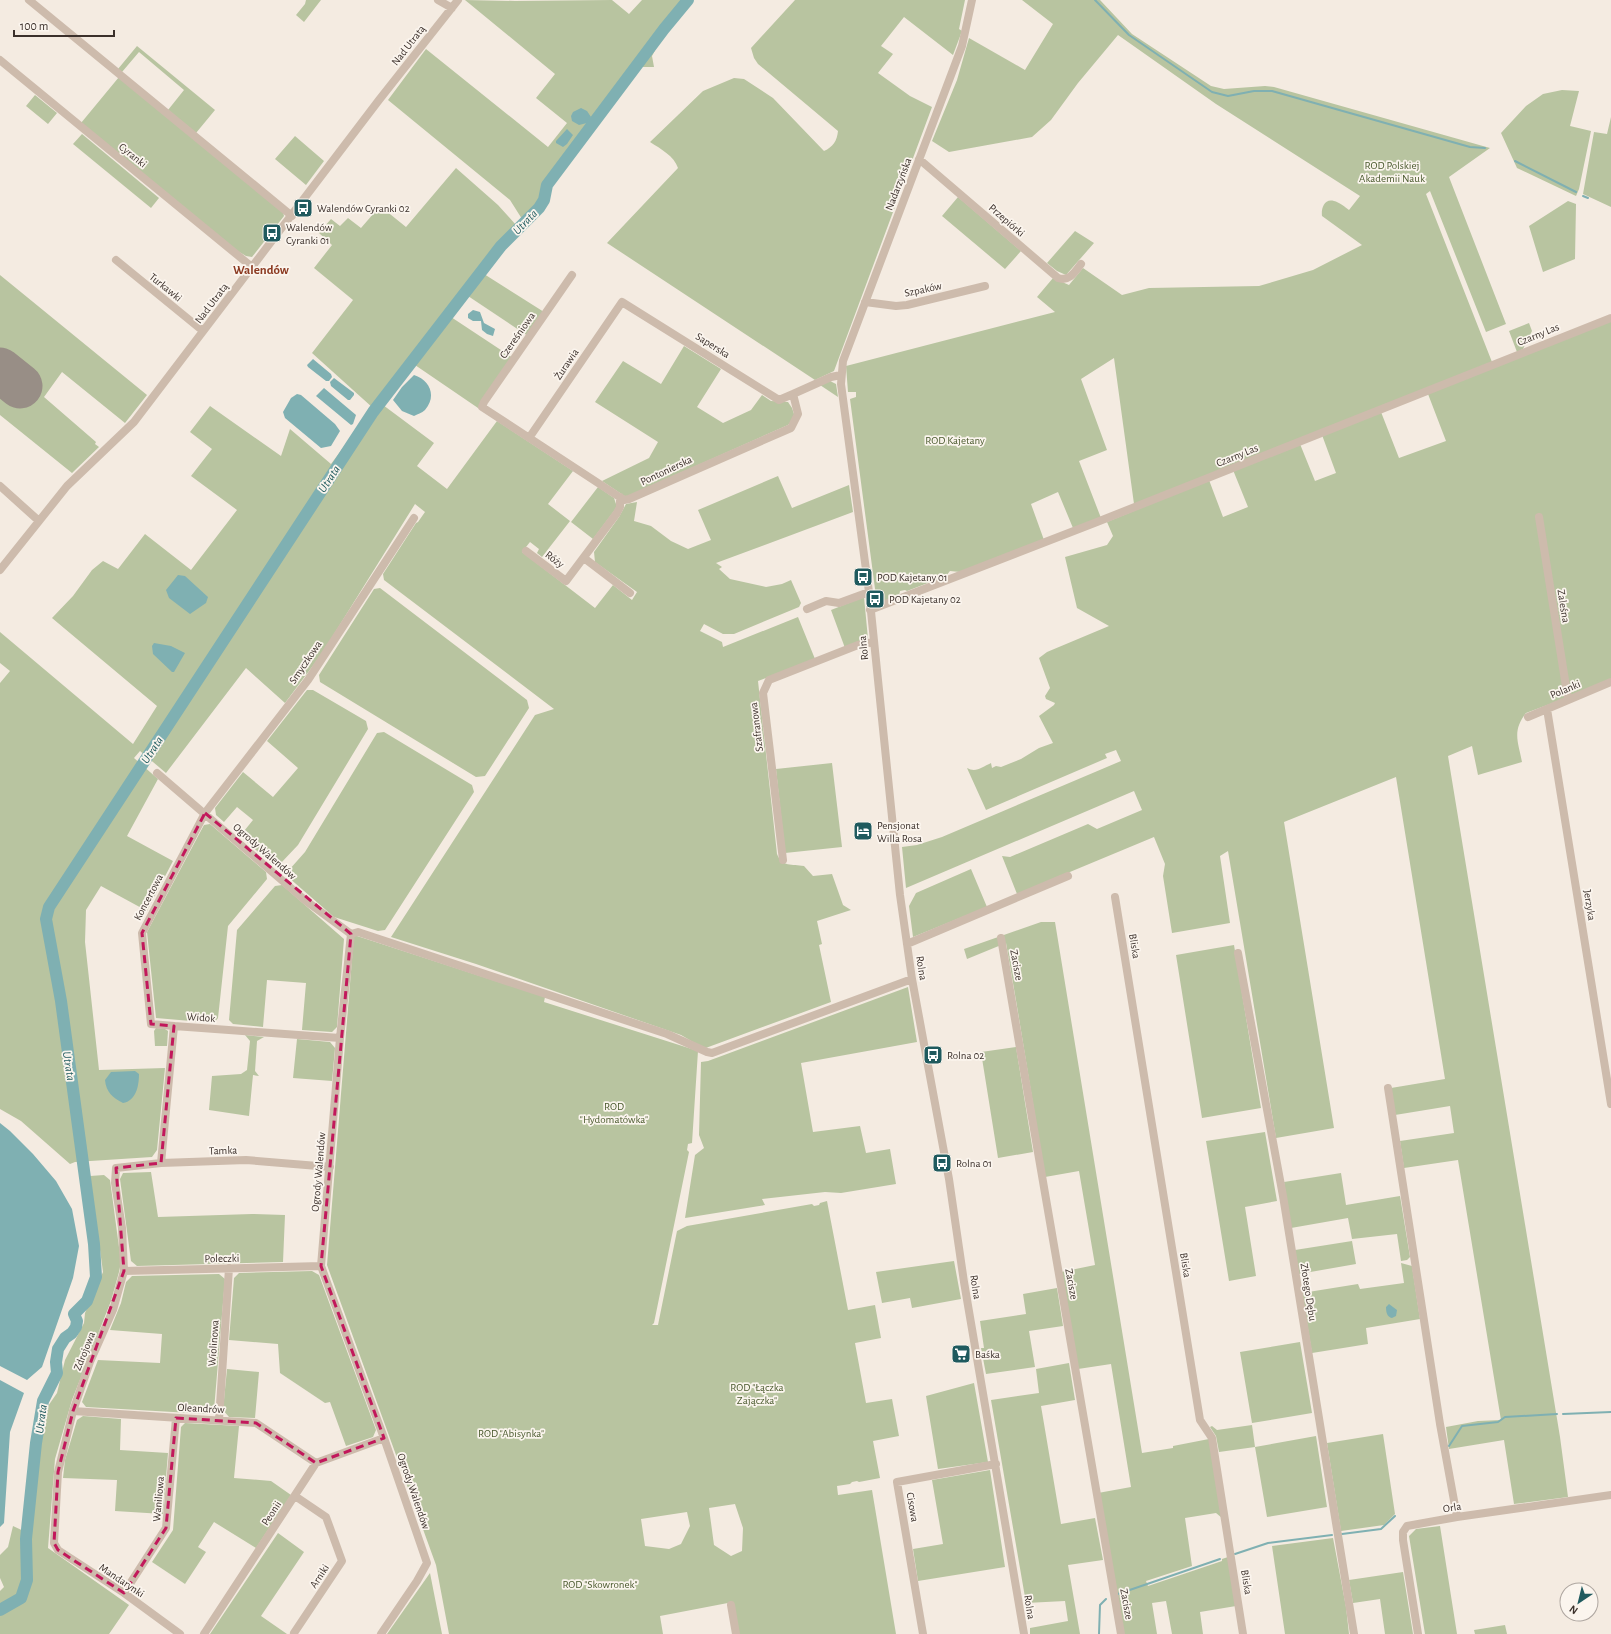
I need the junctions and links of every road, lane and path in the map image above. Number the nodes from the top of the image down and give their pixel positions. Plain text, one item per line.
1 (29, 0) edge
2 (438, 0) edge
3 (458, 0) edge
4 (972, 0) edge
5 (452, 8) junction
6 (0, 60) edge
7 (919, 159) junction
8 (292, 216) junction
9 (116, 260) dead end
10 (1081, 264) dead end
11 (252, 267) junction
12 (572, 275) dead end
13 (985, 286) dead end
14 (622, 302) joint
15 (865, 302) junction
16 (1611, 318) edge
17 (203, 331) junction
18 (841, 374) junction
19 (793, 394) junction
20 (529, 438) junction
21 (0, 486) edge
22 (620, 497) junction
23 (1539, 517) dead end
24 (414, 518) dead end
25 (39, 521) junction
26 (526, 551) dead end
27 (584, 558) junction
28 (0, 570) edge
29 (869, 592) junction
30 (630, 593) dead end
31 (807, 609) dead end
32 (870, 610) junction
33 (873, 642) junction
34 (1611, 682) edge
35 (1568, 699) junction
36 (1547, 709) junction
37 (1528, 717) dead end
38 (157, 773) dead end
39 (205, 813) junction
40 (782, 860) dead end
41 (1068, 876) dead end
42 (1115, 897) dead end
43 (351, 934) junction
44 (1001, 938) dead end
45 (907, 944) junction
46 (1238, 953) dead end
47 (912, 979) junction
48 (174, 1026) junction
49 (340, 1038) junction
50 (1388, 1088) dead end
51 (1611, 1104) edge
52 (161, 1163) junction
53 (330, 1167) junction
54 (116, 1168) joint
55 (321, 1266) junction
56 (229, 1268) junction
57 (124, 1271) junction
58 (73, 1411) junction
59 (176, 1418) junction
60 (218, 1420) junction
61 (384, 1438) junction
62 (316, 1463) junction
63 (996, 1464) junction
64 (1611, 1495) edge
65 (295, 1496) junction
66 (1457, 1517) junction
67 (54, 1542) joint
68 (124, 1593) junction
69 (731, 1605) dead end
70 (180, 1634) edge
71 (204, 1634) edge
72 (294, 1634) edge
73 (382, 1634) edge
74 (736, 1634) edge
75 (923, 1634) edge
76 (1024, 1634) edge
77 (1121, 1634) edge
78 (1244, 1634) edge
79 (1354, 1634) edge
80 (1418, 1634) edge

1 - 8 street
2 - 5 street
3 - 5 street, Nad Utratą
4 - 7 street, Nadarzyńska
5 - 8 street, Nad Utratą
6 - 11 street, Cyranki
7 - 10 street, Przepiórki
7 - 15 street, Nadarzyńska
8 - 11 street, Nad Utratą
9 - 17 street, Turkawki
11 - 17 street, Nad Utratą
12 - 20 street, Czereśniowa
13 - 15 street, Szpaków
14 - 19 street, Saperska
14 - 20 street, Żurawia
15 - 18 street, Nadarzyńska
16 - 32 street, Czarny Las
17 - 25 street, Nad Utratą
18 - 19 street
18 - 29 street, Rolna
19 - 22 street, Pontonierska
20 - 22 street
21 - 25 street
22 - 27 street, Róży
23 - 35 street, Zaleśna
24 - 39 street, Smyczkowa
25 - 28 street, Nad Utratą
26 - 27 street, Róży
27 - 30 street
29 - 31 street
29 - 32 street, Rolna
32 - 33 street, Rolna
33 - 40 street, Szafranowa
33 - 45 street, Rolna
34 - 35 street, Polanki
35 - 36 street, Polanki
36 - 37 street, Polanki
36 - 51 street, Jerzyka
38 - 39 street, Ogrody Walendów
39 - 43 street, Ogrody Walendów
39 - 48 street, Koncertowa
41 - 45 street, Rolna
42 - 78 street, Bliska
43 - 47 street
43 - 49 street, Ogrody Walendów
44 - 77 street, Zacisze
45 - 47 street, Rolna
46 - 79 street, Złotego Dębu
47 - 63 street, Rolna
48 - 49 street, Widok
48 - 52 street, Widok
49 - 53 street, Ogrody Walendów
50 - 66 street
52 - 53 street, Tamka
52 - 54 street, Tamka
53 - 55 street, Ogrody Walendów
54 - 57 street, Zdrojowa
55 - 56 street, Poleczki
55 - 61 street, Ogrody Walendów
56 - 57 street, Poleczki
56 - 60 street, Wiolinowa
57 - 58 street, Zdrojowa
58 - 59 street, Oleandrów
58 - 67 street, Zdrojowa
59 - 60 street, Oleandrów
59 - 68 street, Waniliowa
60 - 62 street, Oleandrów
61 - 62 street
61 - 73 street, Ogrody Walendów
62 - 65 street, Peonii
63 - 75 street, Cisowa
63 - 76 street, Rolna
64 - 66 street, Orla
65 - 71 street, Peonii
65 - 72 street, Arniki
66 - 80 street, Orla
67 - 68 street, Mandarynki
68 - 70 street, Mandarynki
69 - 74 street

